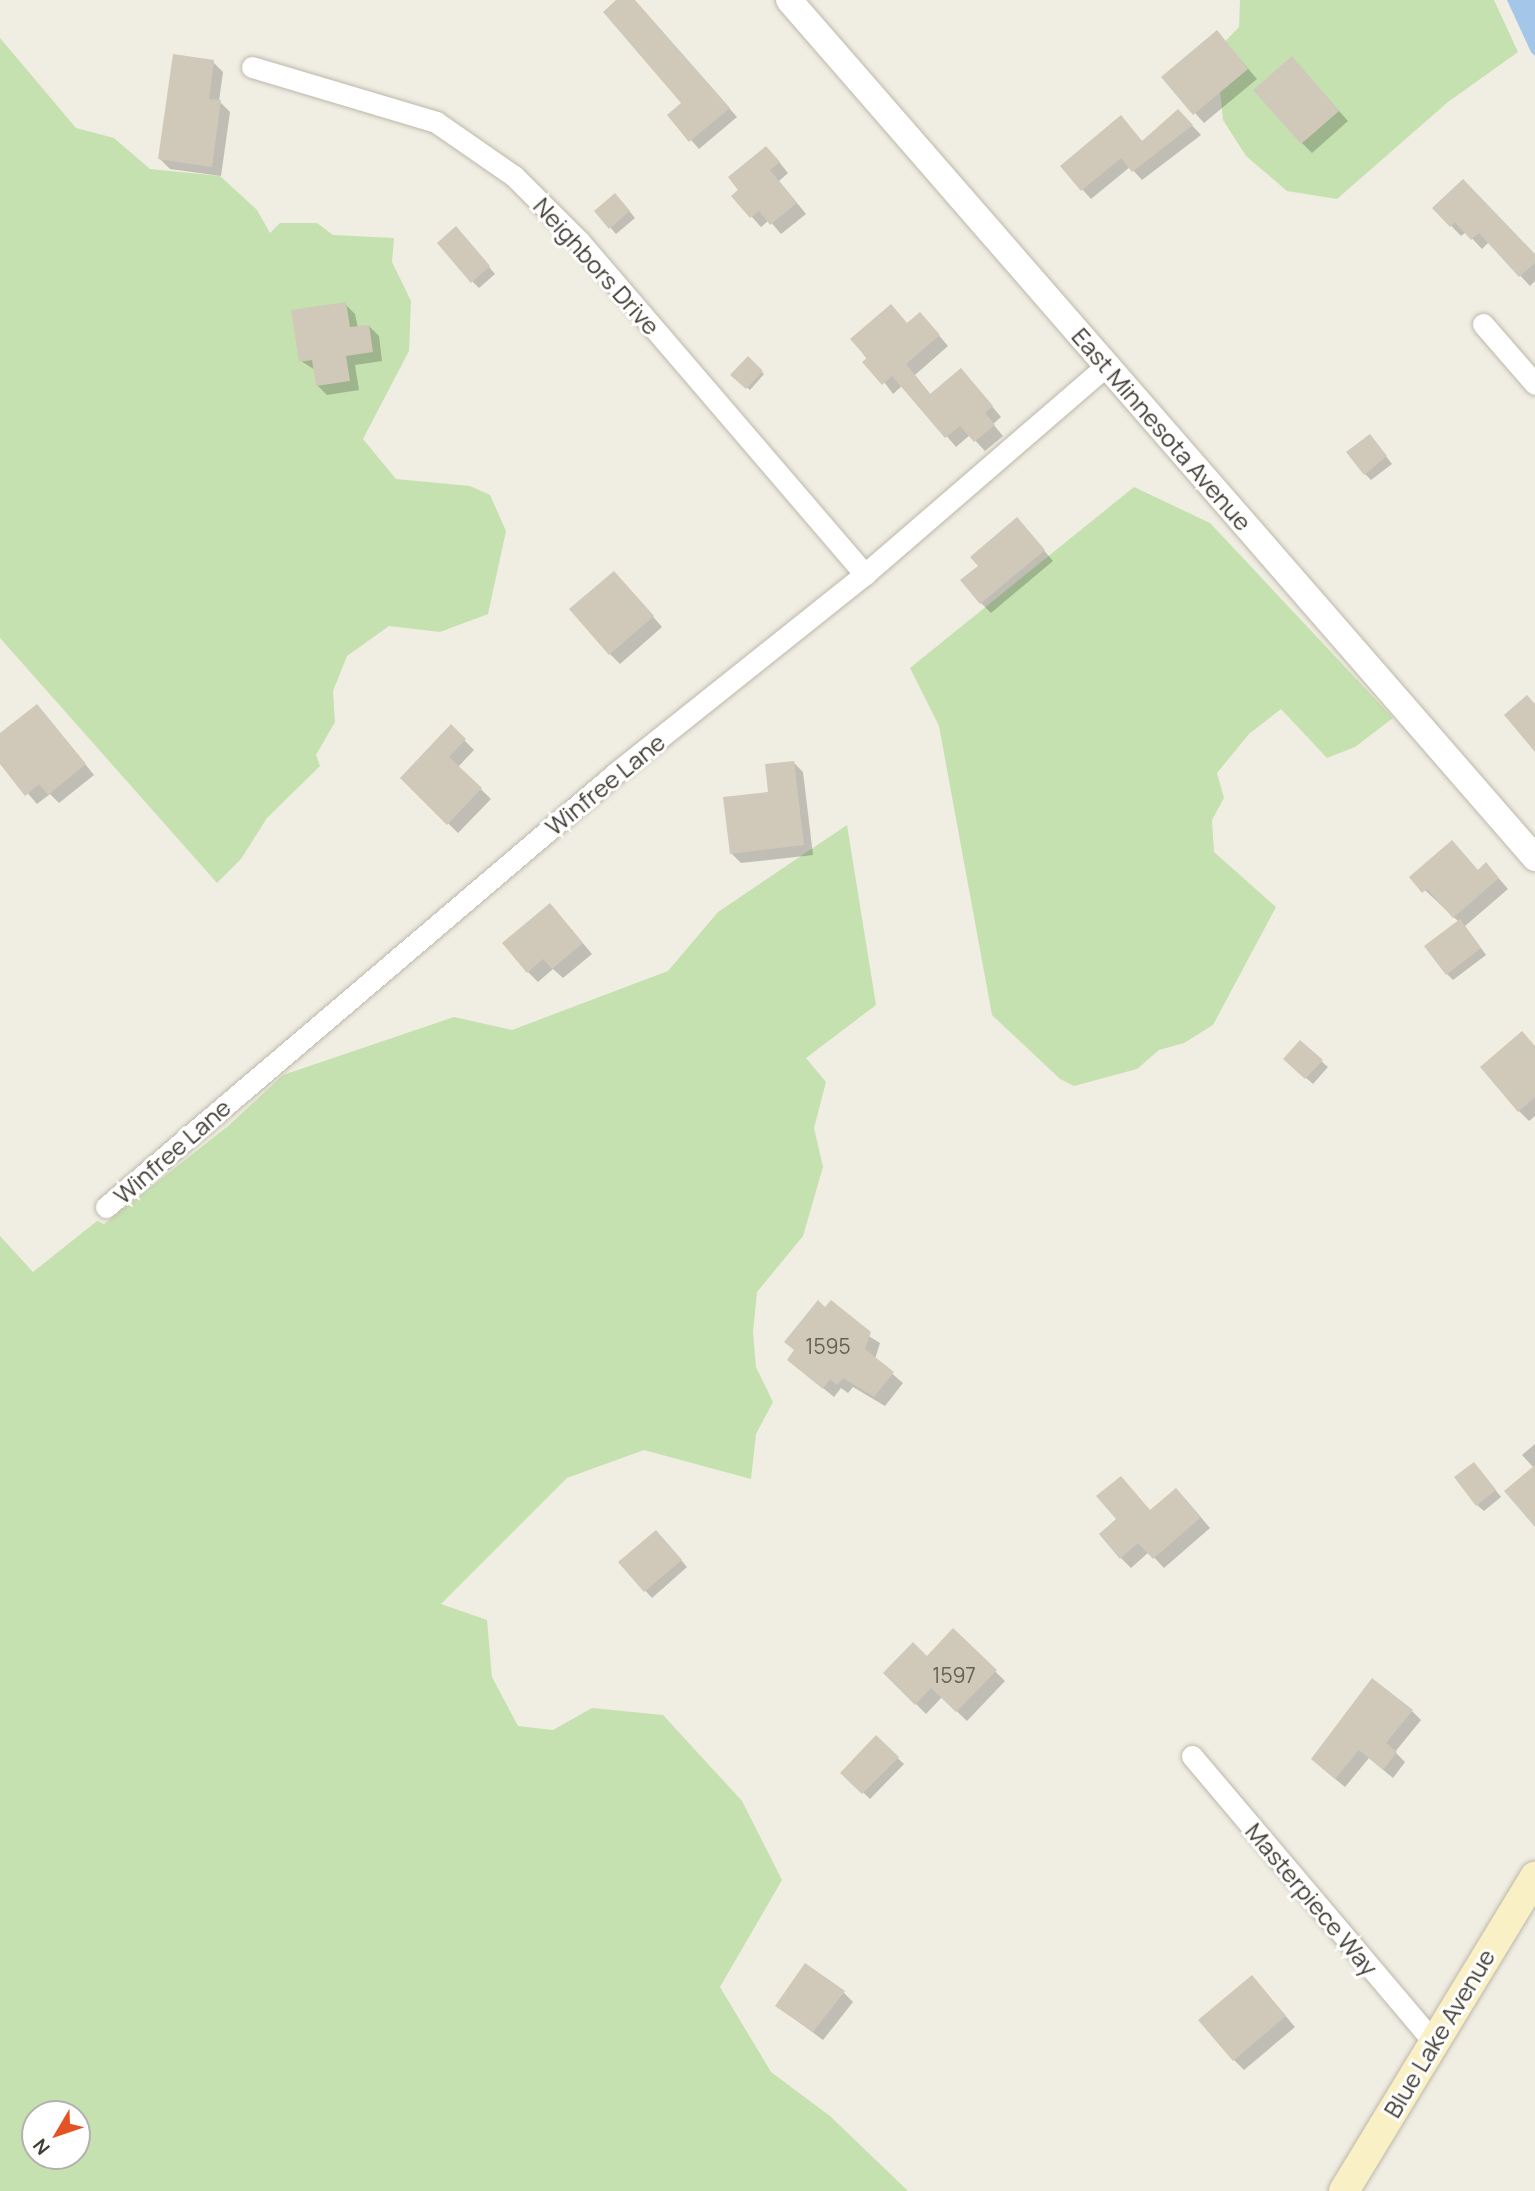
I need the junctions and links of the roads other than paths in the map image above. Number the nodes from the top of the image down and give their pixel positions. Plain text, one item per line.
1 (789, 0) edge
2 (252, 68) dead end
3 (1483, 324) dead end
4 (1107, 365) junction
5 (1535, 384) edge
6 (865, 574) junction
7 (1535, 858) edge
8 (106, 1207) dead end
9 (1192, 1756) dead end
10 (1535, 1877) edge
11 (1433, 2041) junction
12 (1344, 2191) edge

1 - 4 street, East Minnesota Avenue
2 - 6 street, Neighbors Drive
3 - 5 street
4 - 6 street, Winfree Lane
4 - 7 street, East Minnesota Avenue
6 - 8 street, Winfree Lane
9 - 11 street, Masterpiece Way
10 - 11 main road, Blue Lake Avenue
11 - 12 main road, Blue Lake Avenue

